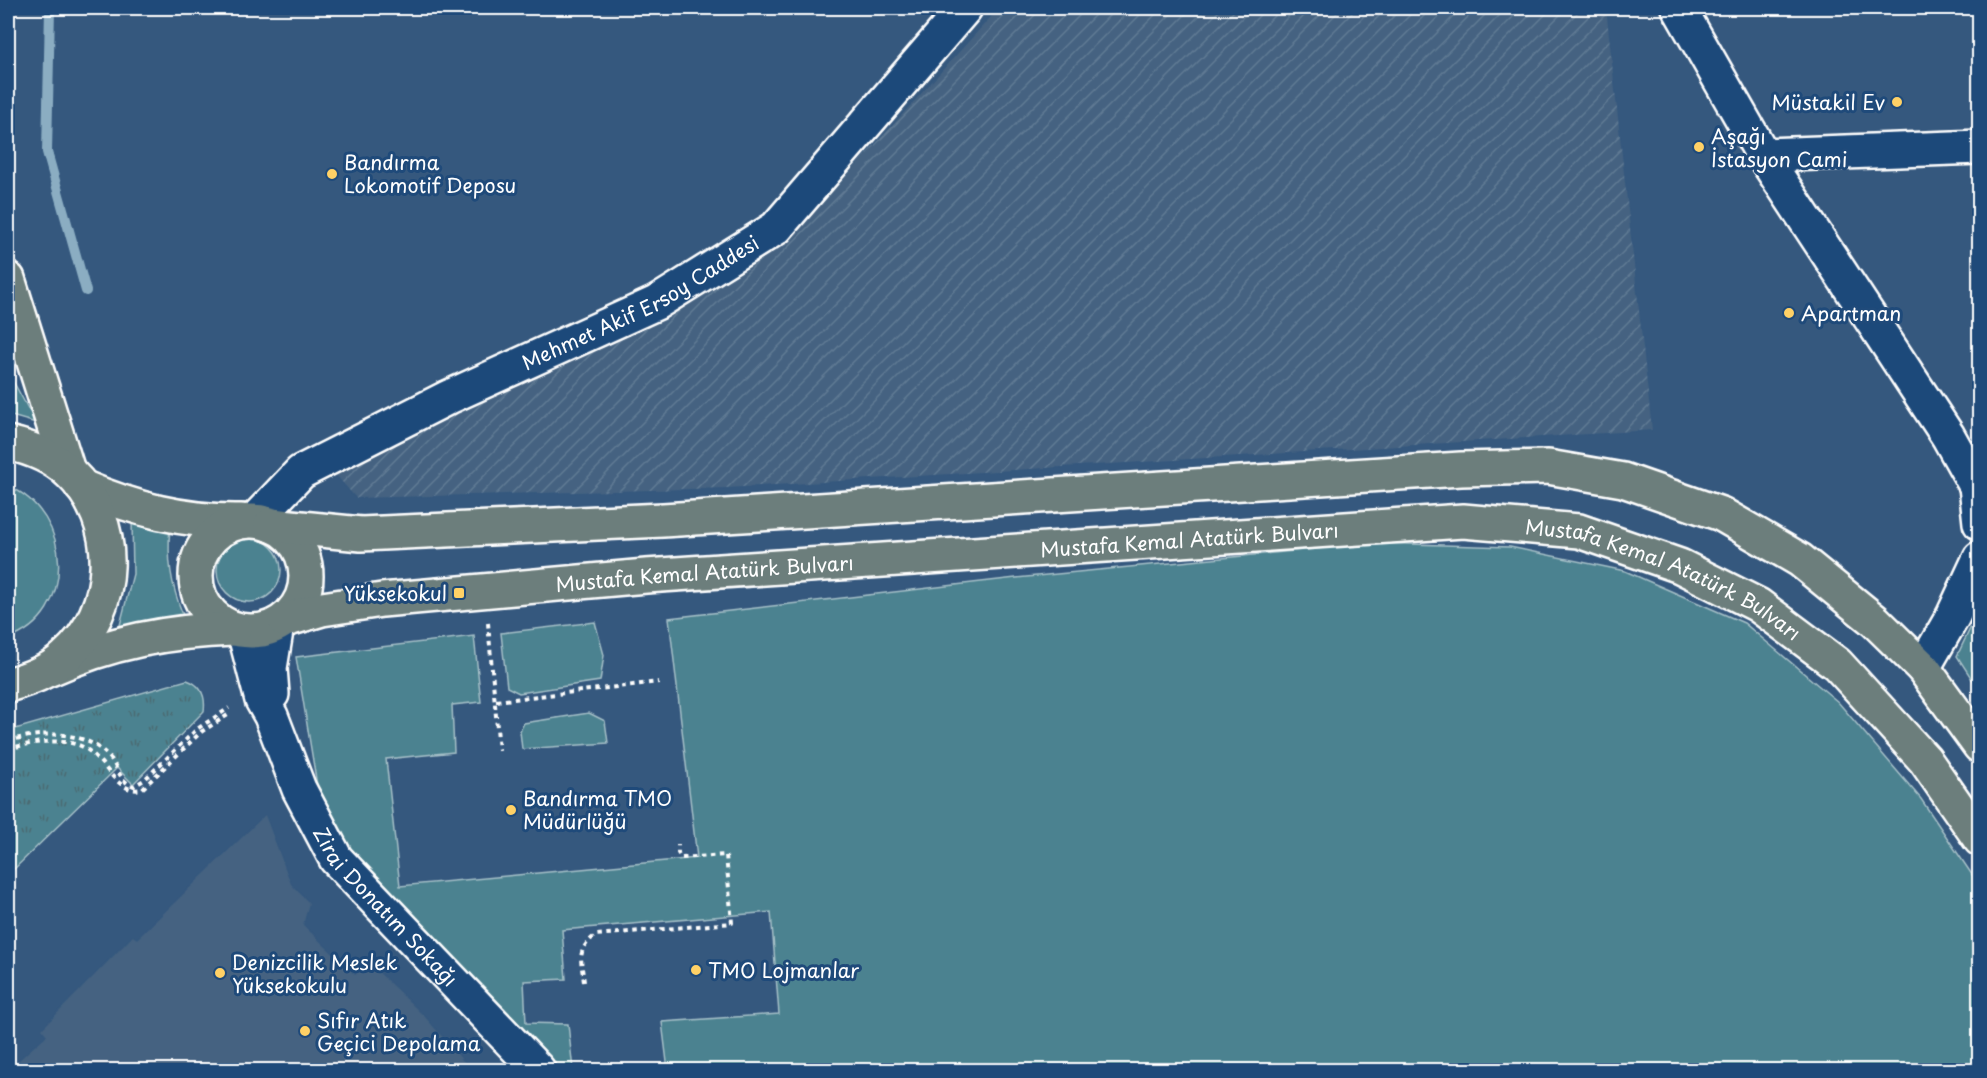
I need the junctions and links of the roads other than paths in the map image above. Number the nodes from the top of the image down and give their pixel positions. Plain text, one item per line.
1 (964, 8) edge
2 (1679, 8) edge
3 (1980, 147) edge
4 (1763, 155) junction
5 (8, 279) edge
6 (8, 443) edge
7 (75, 479) junction
8 (1978, 485) edge
9 (257, 522) junction
10 (1980, 523) edge
11 (1980, 558) edge
12 (281, 622) junction
13 (239, 630) junction
14 (1923, 668) junction
15 (21, 681) edge
16 (266, 708) junction
17 (1980, 746) edge
18 (1980, 839) edge
19 (538, 1071) edge

1 - 9 street, Mehmet Akif Ersoy Caddesi
2 - 4 street
3 - 4 street
4 - 8 street
5 - 7 main road
6 - 7 main road
7 - 9 main road
7 - 15 main road
8 - 10 street
9 - 12 main road
9 - 13 main road
9 - 14 main road
11 - 14 street
12 - 13 main road
12 - 16 street, Zirai Donatım Sokağı
12 - 18 main road, Mustafa Kemal Atatürk Bulvarı
13 - 15 main road
13 - 16 street, Zirai Donatım Sokağı
14 - 17 main road
16 - 19 street, Zirai Donatım Sokağı

